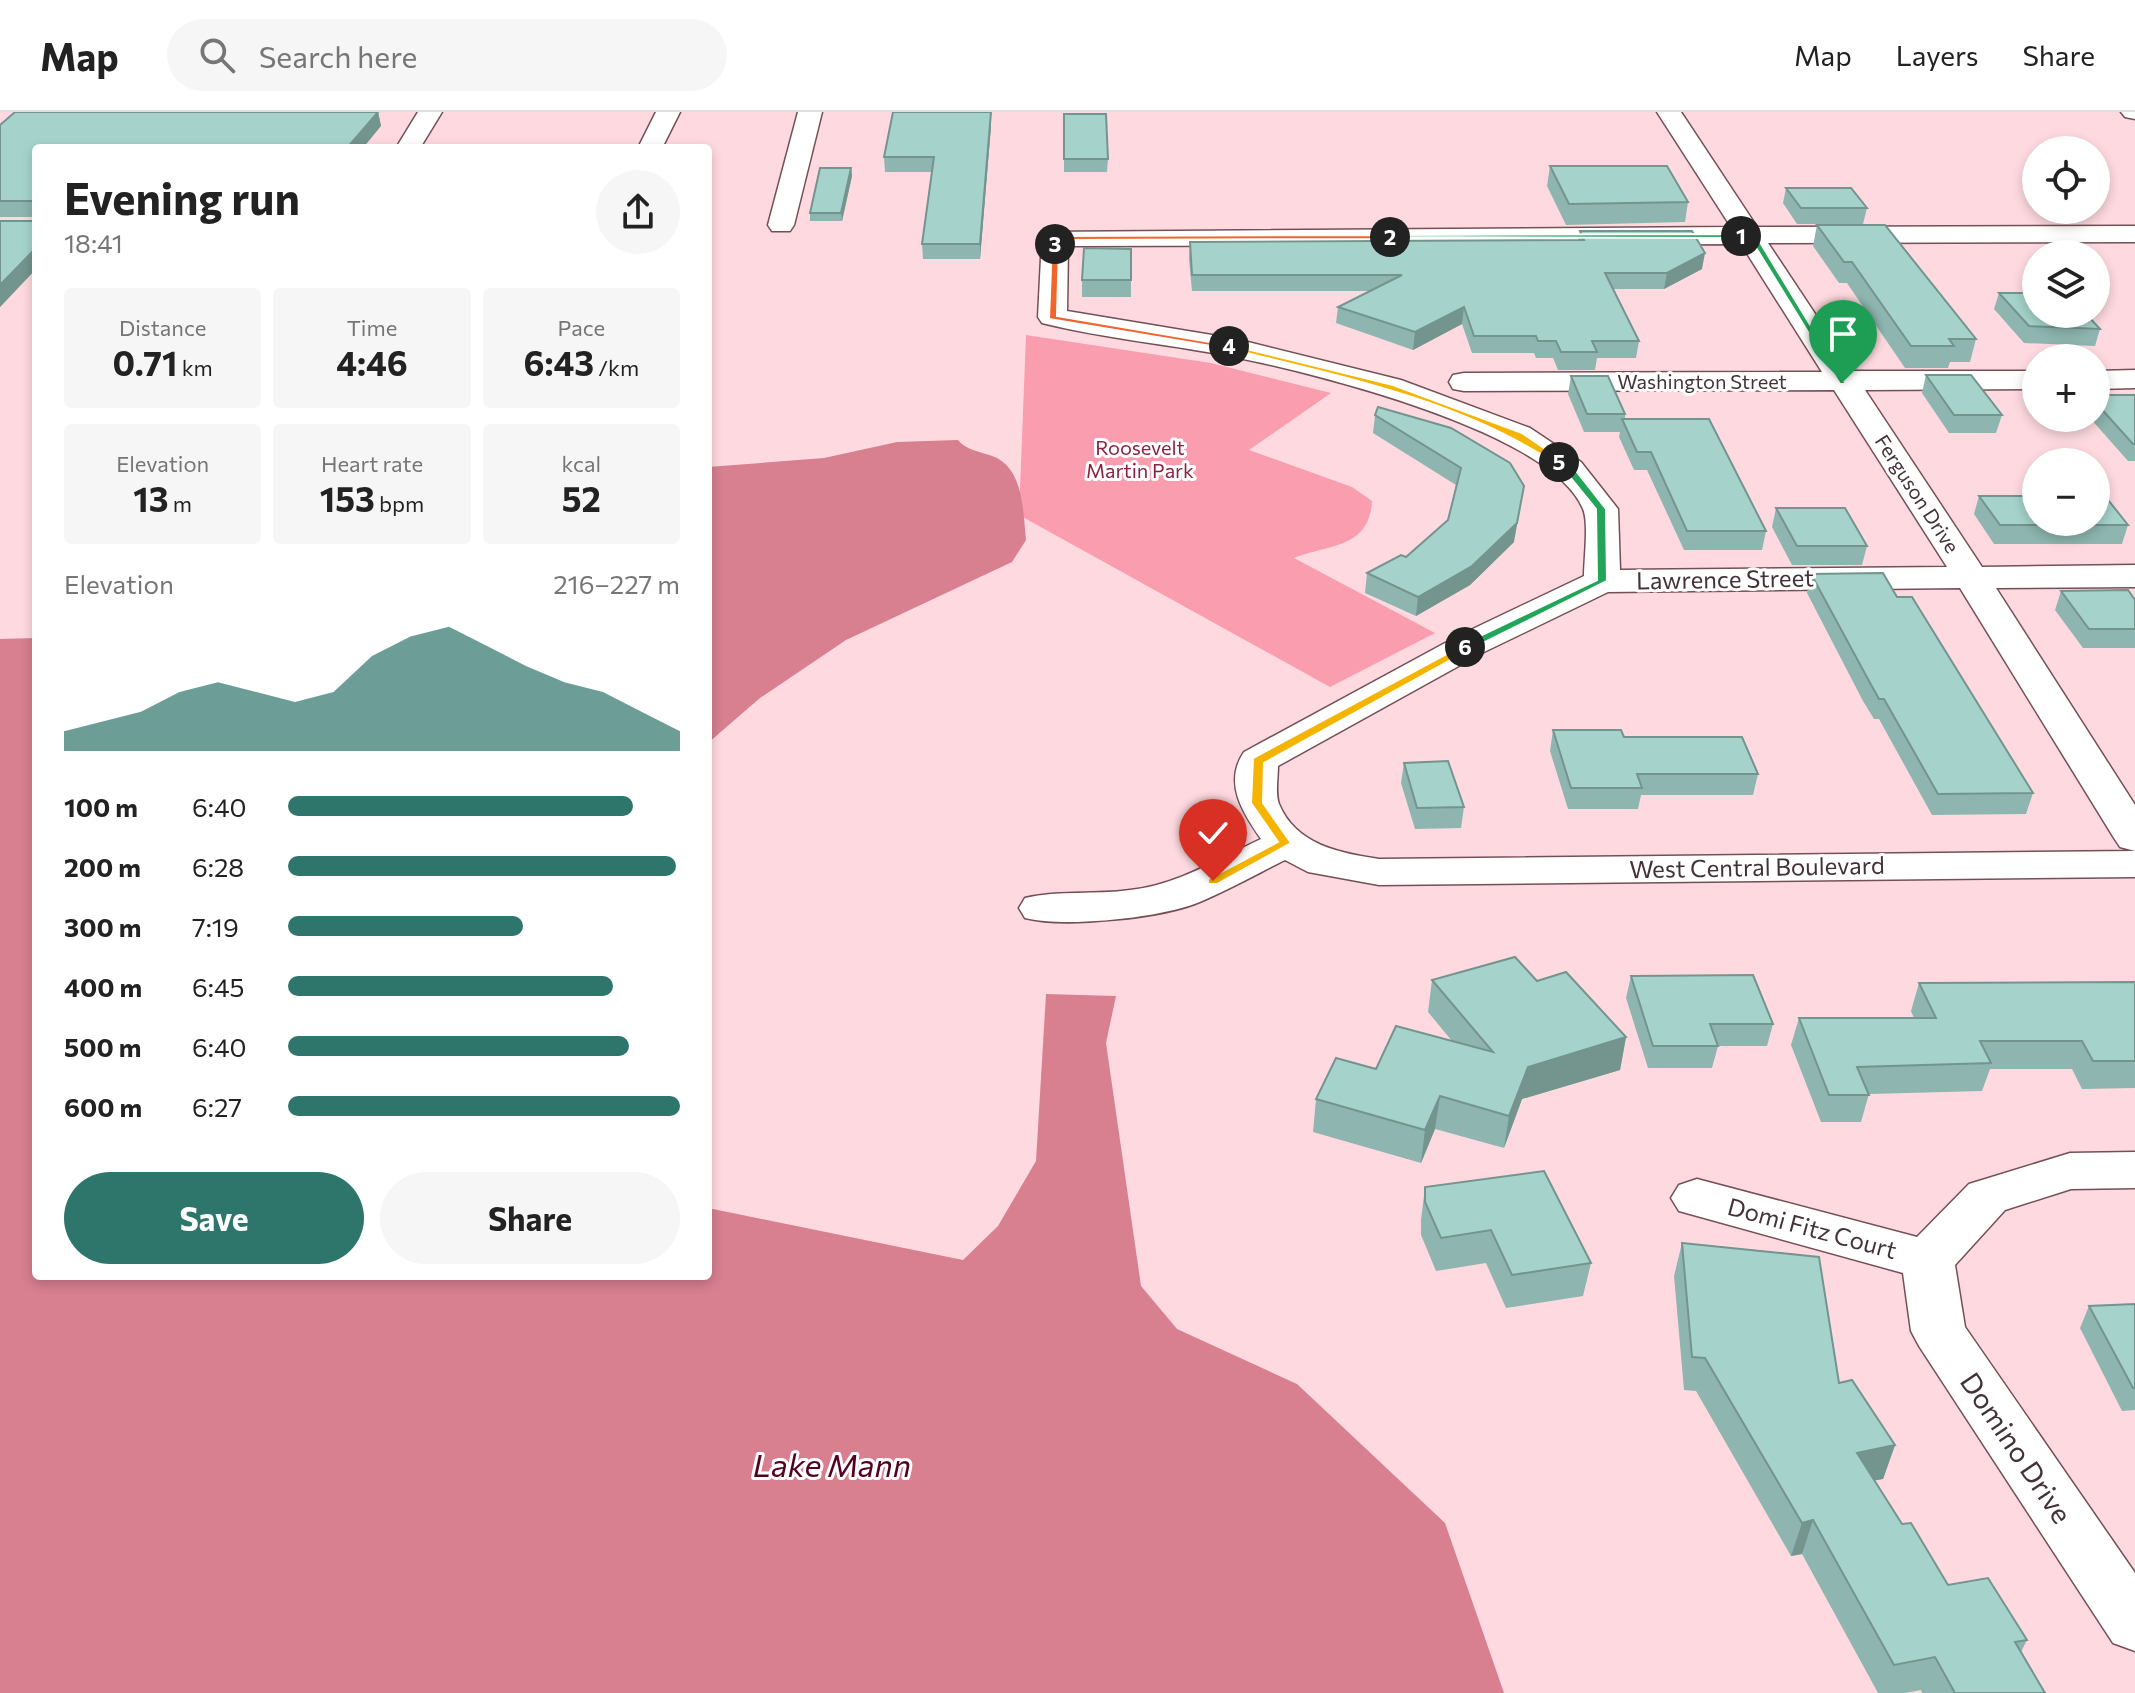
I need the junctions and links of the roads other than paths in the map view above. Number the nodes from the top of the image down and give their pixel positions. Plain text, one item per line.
1 (430, 112) edge
2 (668, 112) edge
3 (810, 112) edge
4 (1669, 112) edge
5 (410, 144) edge
6 (652, 144) edge
7 (781, 225) dead end
8 (2135, 234) edge
9 (1752, 236) junction
10 (2135, 379) edge
11 (2022, 380) edge
12 (2110, 380) edge
13 (1464, 382) dead end
14 (1843, 382) junction
15 (2135, 576) edge
16 (1971, 577) junction
17 (1602, 581) junction
18 (2135, 838) edge
19 (1285, 843) junction
20 (2135, 864) edge
21 (1041, 908) dead end
22 (2135, 1170) edge
23 (1697, 1198) dead end
24 (1928, 1260) junction
25 (2135, 1624) edge

1 - 5 street
2 - 6 street
3 - 7 street
4 - 9 street, Ferguson Drive
8 - 9 street
9 - 14 street, Ferguson Drive
9 - 17 street
10 - 12 street
11 - 14 street, Washington Street
13 - 14 street, Washington Street
14 - 16 street, Ferguson Drive
15 - 16 street, Lawrence Street
16 - 17 street, Lawrence Street
16 - 18 street, Ferguson Drive
17 - 19 street
19 - 20 street, West Central Boulevard
19 - 21 street
22 - 24 street
23 - 24 street, Domi Fitz Court
24 - 25 street, Domino Drive

